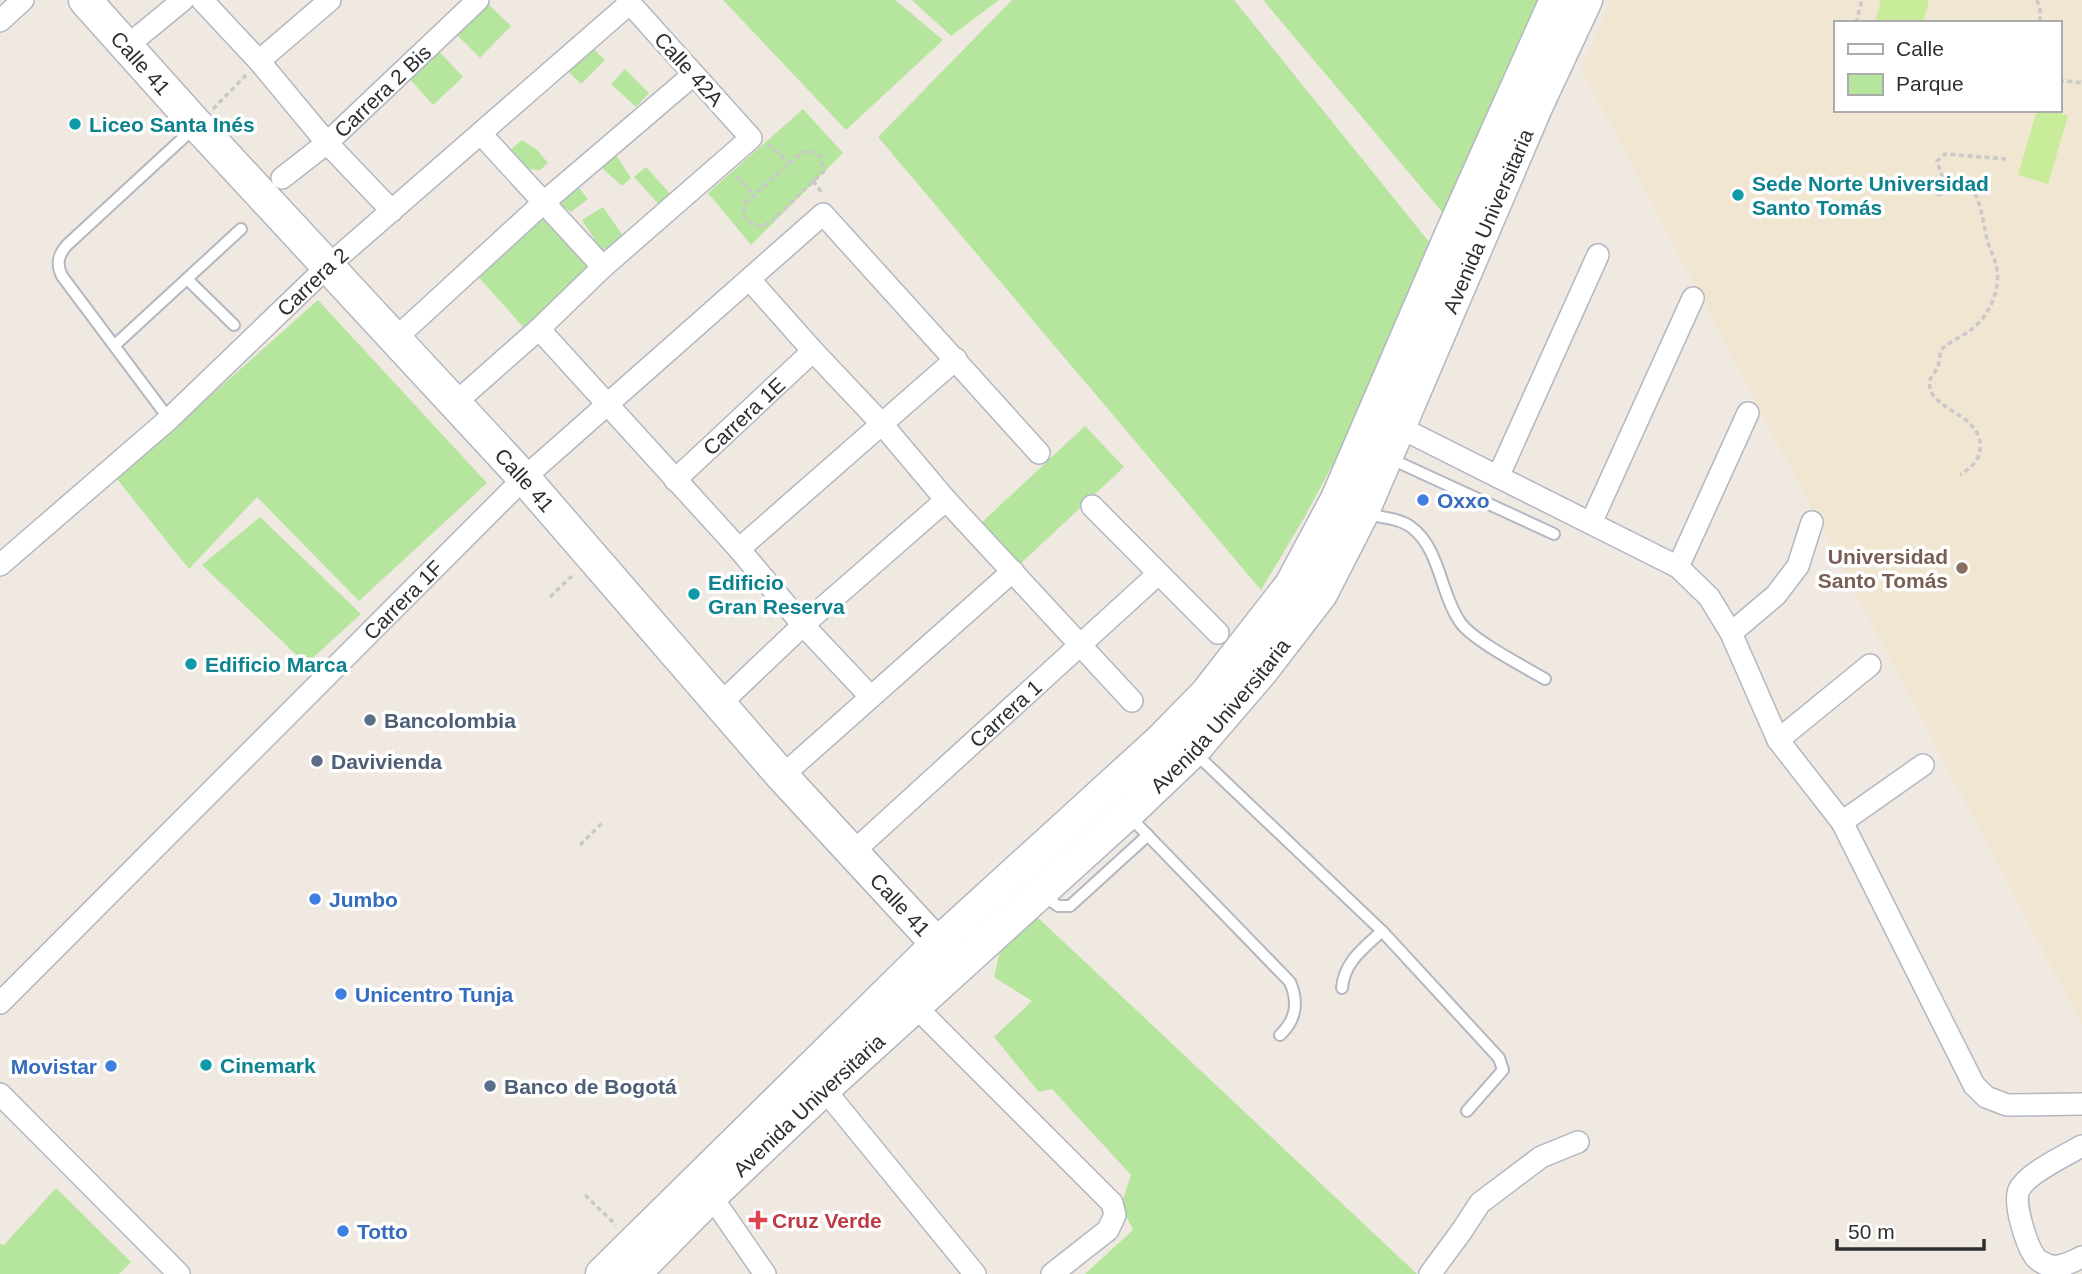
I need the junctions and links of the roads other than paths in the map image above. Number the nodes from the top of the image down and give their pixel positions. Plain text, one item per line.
1 (23, 0) edge
2 (85, 0) edge
3 (183, 0) edge
4 (202, 0) edge
5 (330, 0) edge
6 (478, 0) edge
7 (1556, 0) edge
8 (1586, 0) edge
9 (629, 1) edge
10 (0, 21) edge
11 (127, 46) junction
12 (259, 61) junction
13 (693, 75) junction
14 (197, 125) junction
15 (481, 134) junction
16 (327, 143) junction
17 (282, 178) dead end
18 (543, 203) junction
19 (392, 211) junction
20 (241, 229) dead end
21 (1598, 255) dead end
22 (328, 266) junction
23 (603, 267) junction
24 (187, 279) junction
25 (750, 280) junction
26 (1693, 298) dead end
27 (234, 325) dead end
28 (539, 329) junction
29 (395, 338) junction
30 (115, 345) junction
31 (813, 351) junction
32 (956, 359) junction
33 (454, 404) junction
34 (606, 404) junction
35 (1748, 413) dead end
36 (169, 419) junction
37 (881, 423) junction
38 (1399, 427) junction
39 (1039, 453) dead end
40 (1386, 456) junction
41 (1498, 477) junction
42 (524, 478) junction
43 (675, 480) junction
44 (946, 500) junction
45 (1092, 506) dead end
46 (1362, 514) junction
47 (1812, 522) dead end
48 (1591, 523) junction
49 (1553, 534) dead end
50 (739, 550) junction
51 (0, 565) edge
52 (1678, 567) junction
53 (1013, 570) junction
54 (1158, 574) junction
55 (803, 625) junction
56 (1218, 633) dead end
57 (1731, 633) junction
58 (1079, 645) junction
59 (1870, 665) dead end
60 (1545, 680) dead end
61 (870, 696) junction
62 (1132, 701) dead end
63 (720, 704) junction
64 (1778, 740) junction
65 (1193, 751) junction
66 (1923, 765) dead end
67 (782, 776) junction
68 (1842, 822) junction
69 (1138, 824) junction
70 (853, 852) junction
71 (1382, 931) junction
72 (948, 955) junction
73 (1342, 988) dead end
74 (0, 1003) edge
75 (915, 1006) junction
76 (1280, 1035) dead end
77 (824, 1089) junction
78 (0, 1094) edge
79 (2082, 1104) edge
80 (1467, 1111) dead end
81 (1578, 1142) dead end
82 (2082, 1146) edge
83 (711, 1196) junction
84 (2082, 1257) edge
85 (179, 1274) edge
86 (602, 1274) edge
87 (634, 1274) edge
88 (765, 1274) edge
89 (975, 1274) edge
90 (1052, 1274) edge
91 (1430, 1274) edge

1 - 10 street
2 - 11 main road, Calle 41
3 - 11 street
4 - 12 street
5 - 12 street
6 - 16 street, Carrera 2 Bis
7 - 72 main road, Avenida Universitaria
8 - 38 main road, Avenida Universitaria
9 - 13 street, Calle 42A
9 - 15 street, Carrera 2
11 - 14 main road, Calle 41
12 - 16 street
13 - 18 street
13 - 23 street, Calle 42A
14 - 22 main road, Calle 41
14 - 30 lane
15 - 18 street
15 - 19 street, Carrera 2
16 - 17 street, Carrera 2 Bis
16 - 19 street
18 - 23 street
18 - 29 street
19 - 22 street, Carrera 2
20 - 24 lane
21 - 41 street
22 - 29 main road, Calle 41
22 - 36 street, Carrera 2
23 - 28 street
24 - 27 lane
24 - 30 lane
25 - 31 street
25 - 32 street, Carrera 1F
25 - 34 street, Carrera 1F
26 - 48 street
28 - 33 street
28 - 34 street
29 - 33 main road, Calle 41
30 - 36 lane
31 - 37 street
31 - 43 street, Carrera 1E
32 - 37 street
32 - 39 street
33 - 42 main road, Calle 41
34 - 42 street, Carrera 1F
34 - 43 street
35 - 52 street
36 - 51 street, Carrera 2
37 - 44 street
37 - 50 street
38 - 40 main road, Avenida Universitaria
38 - 41 street
40 - 46 main road, Avenida Universitaria
40 - 49 lane
41 - 48 street
42 - 63 main road, Calle 41
42 - 74 street, Carrera 1F
43 - 50 street
44 - 53 street
44 - 55 street
45 - 54 street
46 - 60 lane
46 - 65 main road, Avenida Universitaria
47 - 57 street
48 - 52 street
50 - 55 street
52 - 57 street
53 - 58 street
53 - 61 street
54 - 56 street
54 - 58 street, Carrera 1
55 - 61 street
55 - 63 street
57 - 64 street
58 - 62 street
58 - 70 street, Carrera 1
59 - 64 street
61 - 67 street
63 - 67 main road, Calle 41
64 - 68 street
65 - 69 main road, Avenida Universitaria
65 - 71 lane
66 - 68 street
67 - 70 main road, Calle 41
68 - 79 street
69 - 72 main road, Avenida Universitaria
69 - 76 lane
70 - 72 main road, Calle 41
71 - 73 lane
71 - 80 lane
72 - 75 main road, Avenida Universitaria
72 - 86 main road, Avenida Universitaria
75 - 77 main road, Avenida Universitaria
75 - 90 street
77 - 83 main road, Avenida Universitaria
77 - 89 street
78 - 85 street
81 - 91 street
82 - 84 street
83 - 87 main road, Avenida Universitaria
83 - 88 street

